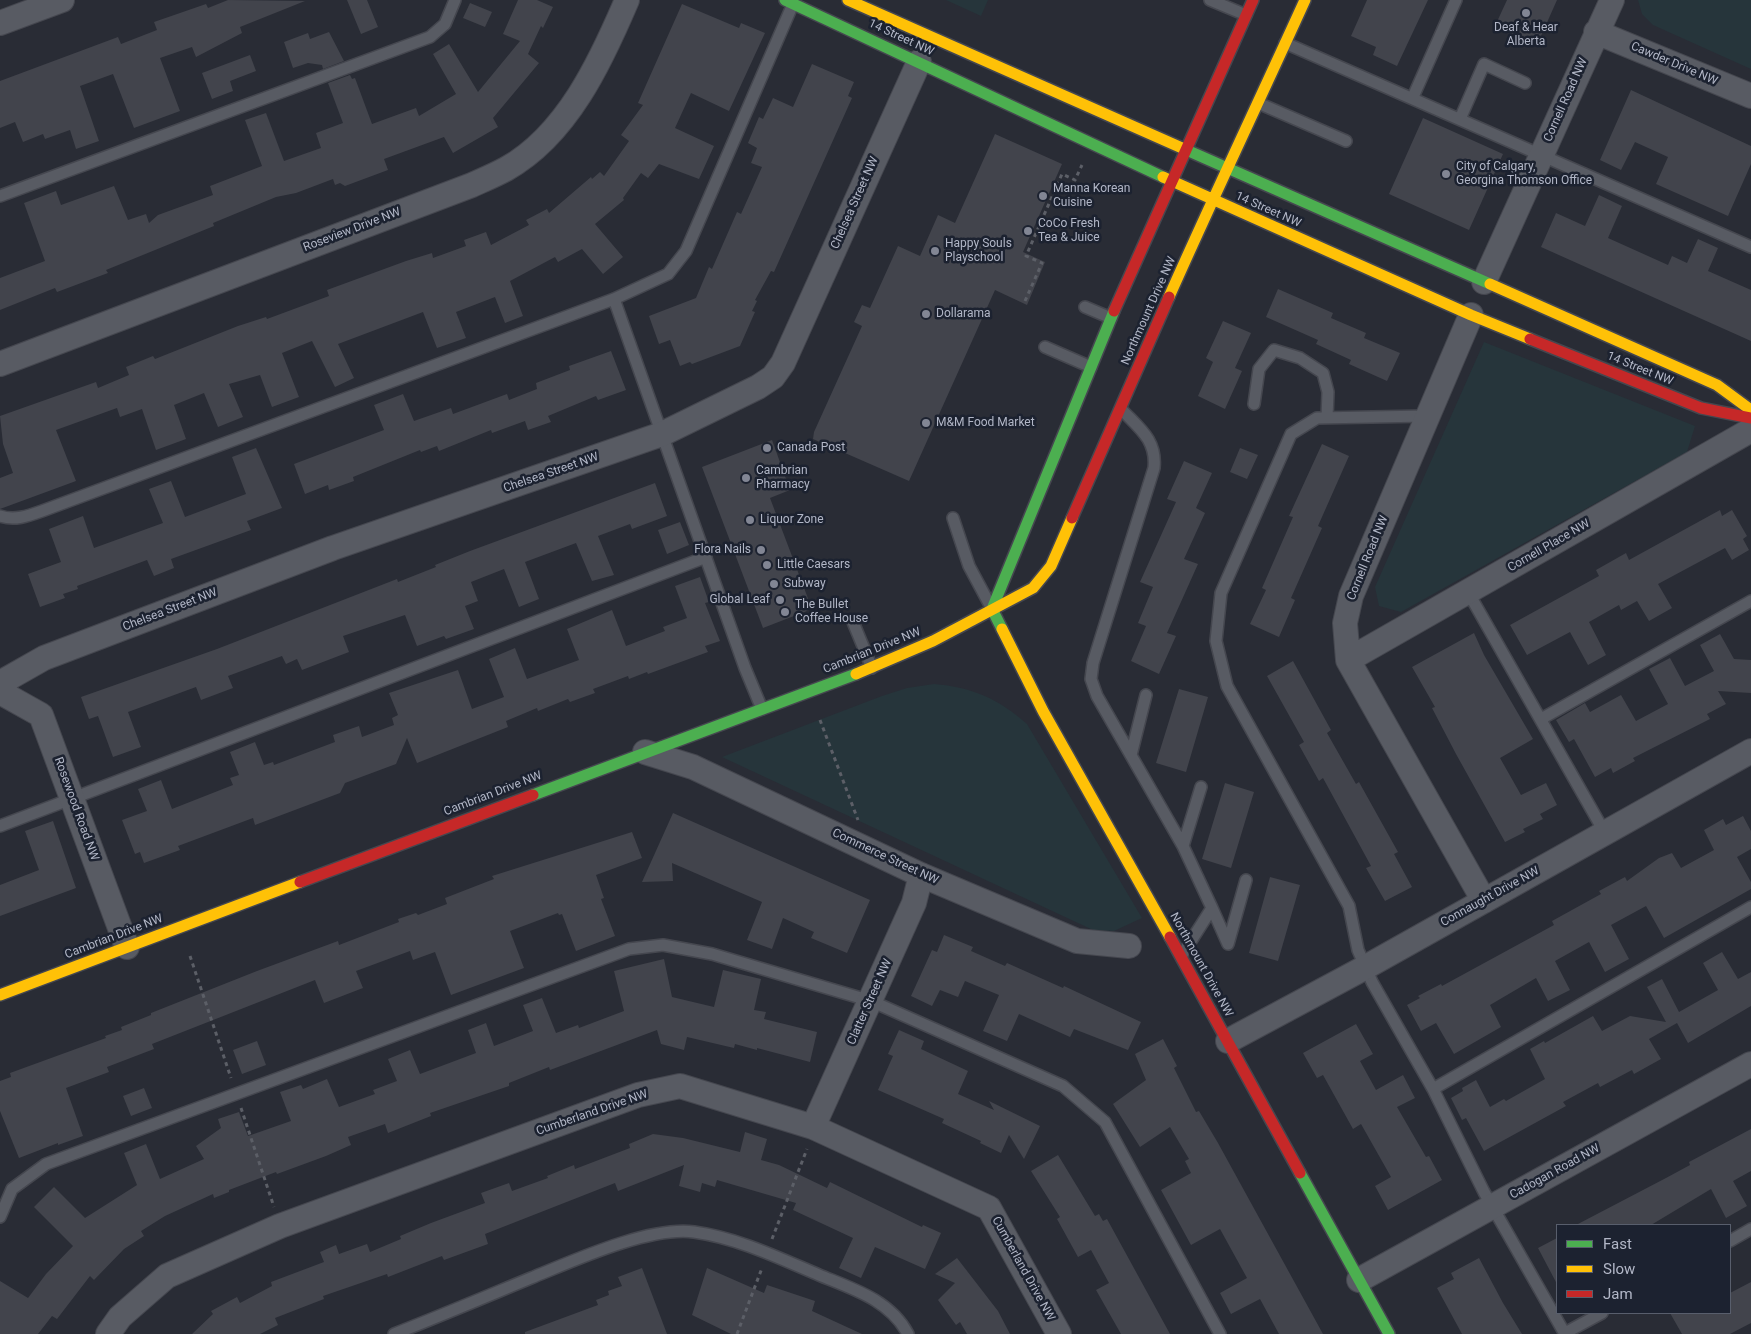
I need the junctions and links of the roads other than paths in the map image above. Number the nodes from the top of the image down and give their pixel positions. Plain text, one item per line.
1 (62, 0) edge
2 (455, 0) edge
3 (627, 0) edge
4 (848, 0) edge
5 (1210, 0) edge
6 (1253, 0) edge
7 (1305, 0) edge
8 (1456, 0) edge
9 (1612, 0) edge
10 (789, 2) edge
11 (1246, 15) junction
12 (0, 23) edge
13 (1596, 32) junction
14 (1285, 43) junction
15 (919, 62) junction
16 (1525, 83) dead end
17 (975, 88) junction
18 (1751, 96) edge
19 (1413, 98) junction
20 (971, 102) dead end
21 (1258, 103) junction
22 (1460, 119) junction
23 (1346, 142) dead end
24 (1109, 151) junction
25 (1185, 151) junction
26 (1542, 156) junction
27 (1103, 163) dead end
28 (1226, 169) junction
29 (1172, 181) junction
30 (0, 196) edge
31 (1212, 200) junction
32 (1751, 247) edge
33 (1484, 282) junction
34 (614, 298) junction
35 (1085, 307) dead end
36 (1470, 315) junction
37 (1111, 318) junction
38 (1045, 347) dead end
39 (0, 364) edge
40 (1092, 368) junction
41 (1254, 404) dead end
42 (1120, 408) junction
43 (1751, 410) edge
44 (1427, 416) junction
45 (1327, 418) junction
46 (1751, 418) edge
47 (1751, 430) edge
48 (662, 434) junction
49 (0, 516) edge
50 (953, 518) dead end
51 (706, 557) junction
52 (1468, 592) junction
53 (1751, 601) edge
54 (992, 608) junction
55 (852, 622) dead end
56 (1348, 660) junction
57 (872, 668) junction
58 (0, 683) edge
59 (0, 692) edge
60 (1146, 695) dead end
61 (762, 709) junction
62 (1541, 719) junction
63 (1751, 751) edge
64 (645, 752) junction
65 (1131, 754) junction
66 (1201, 787) dead end
67 (72, 798) junction
68 (0, 826) edge
69 (1606, 833) junction
70 (1182, 846) junction
71 (921, 875) junction
72 (1246, 880) dead end
73 (1484, 901) junction
74 (1751, 907) edge
75 (1212, 908) junction
76 (1129, 946) dead end
77 (127, 947) junction
78 (1182, 957) junction
79 (1366, 967) junction
80 (0, 995) edge
81 (871, 1001) junction
82 (1228, 1041) junction
83 (1751, 1064) edge
84 (1433, 1089) junction
85 (811, 1134) junction
86 (1492, 1206) junction
87 (0, 1217) edge
88 (1751, 1229) edge
89 (1731, 1240) edge
90 (1359, 1280) junction
91 (1600, 1314) edge
92 (108, 1334) edge
93 (394, 1334) edge
94 (908, 1334) edge
95 (1059, 1334) edge
96 (1220, 1334) edge
97 (1389, 1334) edge
98 (1565, 1334) edge

1 - 12 street
2 - 30 lane
3 - 39 street, Roseview Drive NW
4 - 25 street, 14 Street NW
5 - 11 lane
6 - 11 street
7 - 14 street, Northmount Drive NW
8 - 19 lane
9 - 13 street, Cornell Road NW
10 - 15 street, 14 Street NW
10 - 34 lane
11 - 25 street
13 - 18 street, Cawder Drive NW
13 - 26 street, Cornell Road NW
14 - 19 lane
14 - 21 street, Northmount Drive NW
15 - 17 street, 14 Street NW
15 - 48 street, Chelsea Street NW
16 - 22 lane
17 - 20 lane
17 - 24 street, 14 Street NW
19 - 22 lane
21 - 23 lane
21 - 28 street, Northmount Drive NW
22 - 26 lane
24 - 27 lane
24 - 29 street, 14 Street NW
25 - 28 street, 14 Street NW
25 - 29 street
26 - 32 lane
26 - 33 street, Cornell Road NW
28 - 31 street, Northmount Drive NW
28 - 33 street, 14 Street NW
29 - 31 street, 14 Street NW
29 - 37 street
31 - 36 street, 14 Street NW
31 - 42 street, Northmount Drive NW
33 - 43 street, 14 Street NW
34 - 48 lane
34 - 49 lane
35 - 37 lane
36 - 44 street, Cornell Road NW
36 - 46 street, 14 Street NW
37 - 40 street
38 - 40 lane
40 - 54 street
41 - 45 lane
42 - 54 street, Northmount Drive NW
42 - 65 lane
44 - 45 lane
44 - 56 street, Cornell Road NW
45 - 79 lane
47 - 52 street, Cornell Place NW
48 - 51 lane
48 - 58 street, Chelsea Street NW
50 - 54 lane
51 - 61 lane
51 - 67 lane
52 - 56 street, Cornell Place NW
52 - 62 lane
53 - 62 lane
54 - 57 street, Cambrian Drive NW
54 - 78 street, Northmount Drive NW
55 - 57 lane
56 - 73 street, Cornell Road NW
57 - 61 street, Cambrian Drive NW
59 - 67 street, Rosewood Road NW
60 - 65 lane
61 - 64 street, Cambrian Drive NW
62 - 69 lane
63 - 69 street, Connaught Drive NW
64 - 71 street, Commerce Street NW
64 - 77 street, Cambrian Drive NW
65 - 70 lane
66 - 70 lane
67 - 68 lane
67 - 77 street, Rosewood Road NW
69 - 73 street, Connaught Drive NW
70 - 75 lane
71 - 76 street, Commerce Street NW
71 - 81 street, Clatter Street NW
72 - 75 lane
73 - 79 street, Connaught Drive NW
74 - 84 lane
75 - 78 lane
77 - 80 street, Cambrian Drive NW
78 - 82 street, Northmount Drive NW
79 - 82 street, Connaught Drive NW
79 - 84 lane
81 - 85 street, Clatter Street NW
81 - 87 lane
81 - 96 lane
82 - 90 street, Northmount Drive NW
83 - 86 street, Cadogan Road NW
84 - 86 lane
85 - 92 street, Cumberland Drive NW
85 - 95 street, Cumberland Drive NW
86 - 90 street, Cadogan Road NW
86 - 98 lane
88 - 89 lane
90 - 97 street, Northmount Drive NW
91 - 98 lane
93 - 94 lane

